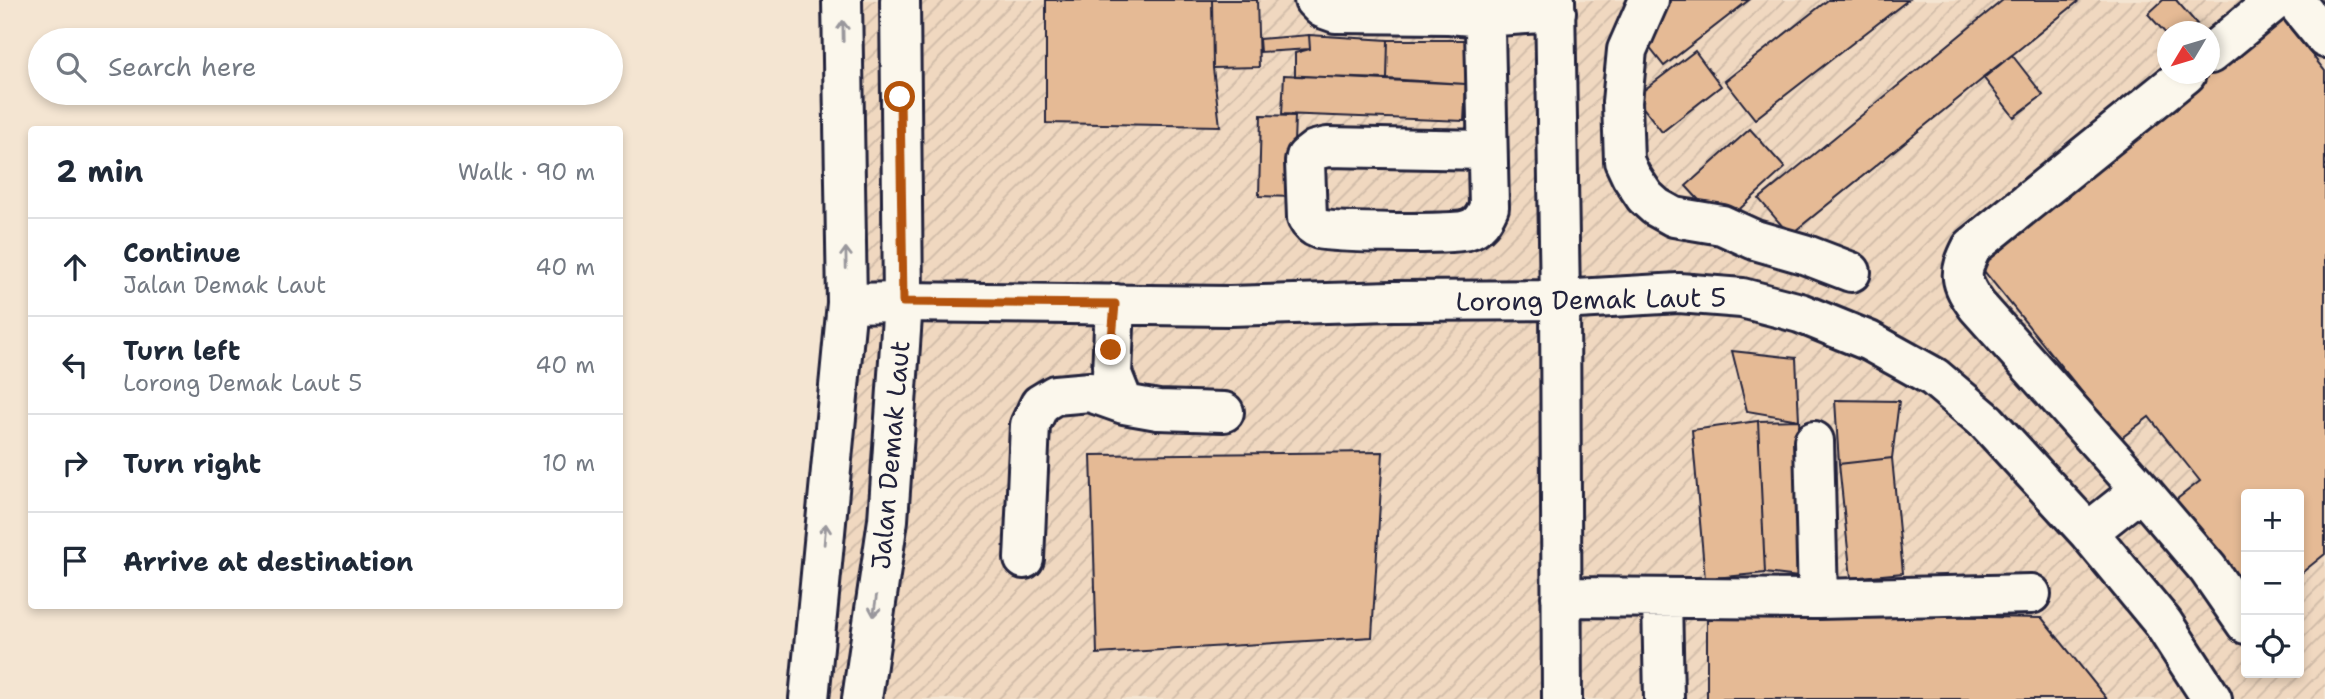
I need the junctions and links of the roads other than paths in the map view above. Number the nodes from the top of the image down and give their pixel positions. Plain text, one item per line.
1 (842, 0) edge
2 (900, 0) edge
3 (1314, 0) edge
4 (1649, 0) edge
5 (2276, 0) edge
6 (2294, 0) edge
7 (1555, 6) edge
8 (1462, 10) edge
9 (2325, 38) edge
10 (2220, 46) edge
11 (2174, 84) edge
12 (1487, 150) junction
13 (1852, 272) dead end
14 (1560, 300) junction
15 (903, 302) junction
16 (847, 303) junction
17 (1115, 304) junction
18 (1124, 404) junction
19 (1224, 412) dead end
20 (1814, 442) dead end
21 (2141, 490) junction
22 (2088, 532) junction
23 (1024, 559) dead end
24 (2031, 594) dead end
25 (1561, 597) junction
26 (1662, 598) junction
27 (1818, 599) junction
28 (2241, 617) edge
29 (808, 699) edge
30 (862, 699) edge
31 (1562, 699) edge
32 (1664, 699) edge
33 (2213, 699) edge

16 -> 1 street
2 - 15 street, Jalan Demak Laut
3 - 8 street
4 - 13 street
5 - 10 street
6 - 9 street
7 - 8 street
7 - 14 street
8 - 12 street
11 - 21 street
12 - 12 street
14 - 17 street, Lorong Demak Laut 5
14 - 22 street, Lorong Demak Laut 5
14 - 25 street
15 - 16 street, Lorong Demak Laut 5
15 - 17 street, Lorong Demak Laut 5
15 -> 30 street, Jalan Demak Laut
29 -> 16 street
17 - 18 street
18 - 19 street
18 - 23 street
20 - 27 street
21 - 22 street
21 - 28 street
22 - 33 street, Lorong Demak Laut 5
24 - 27 street
25 - 26 street
25 - 31 street
26 - 27 street
26 - 32 street

